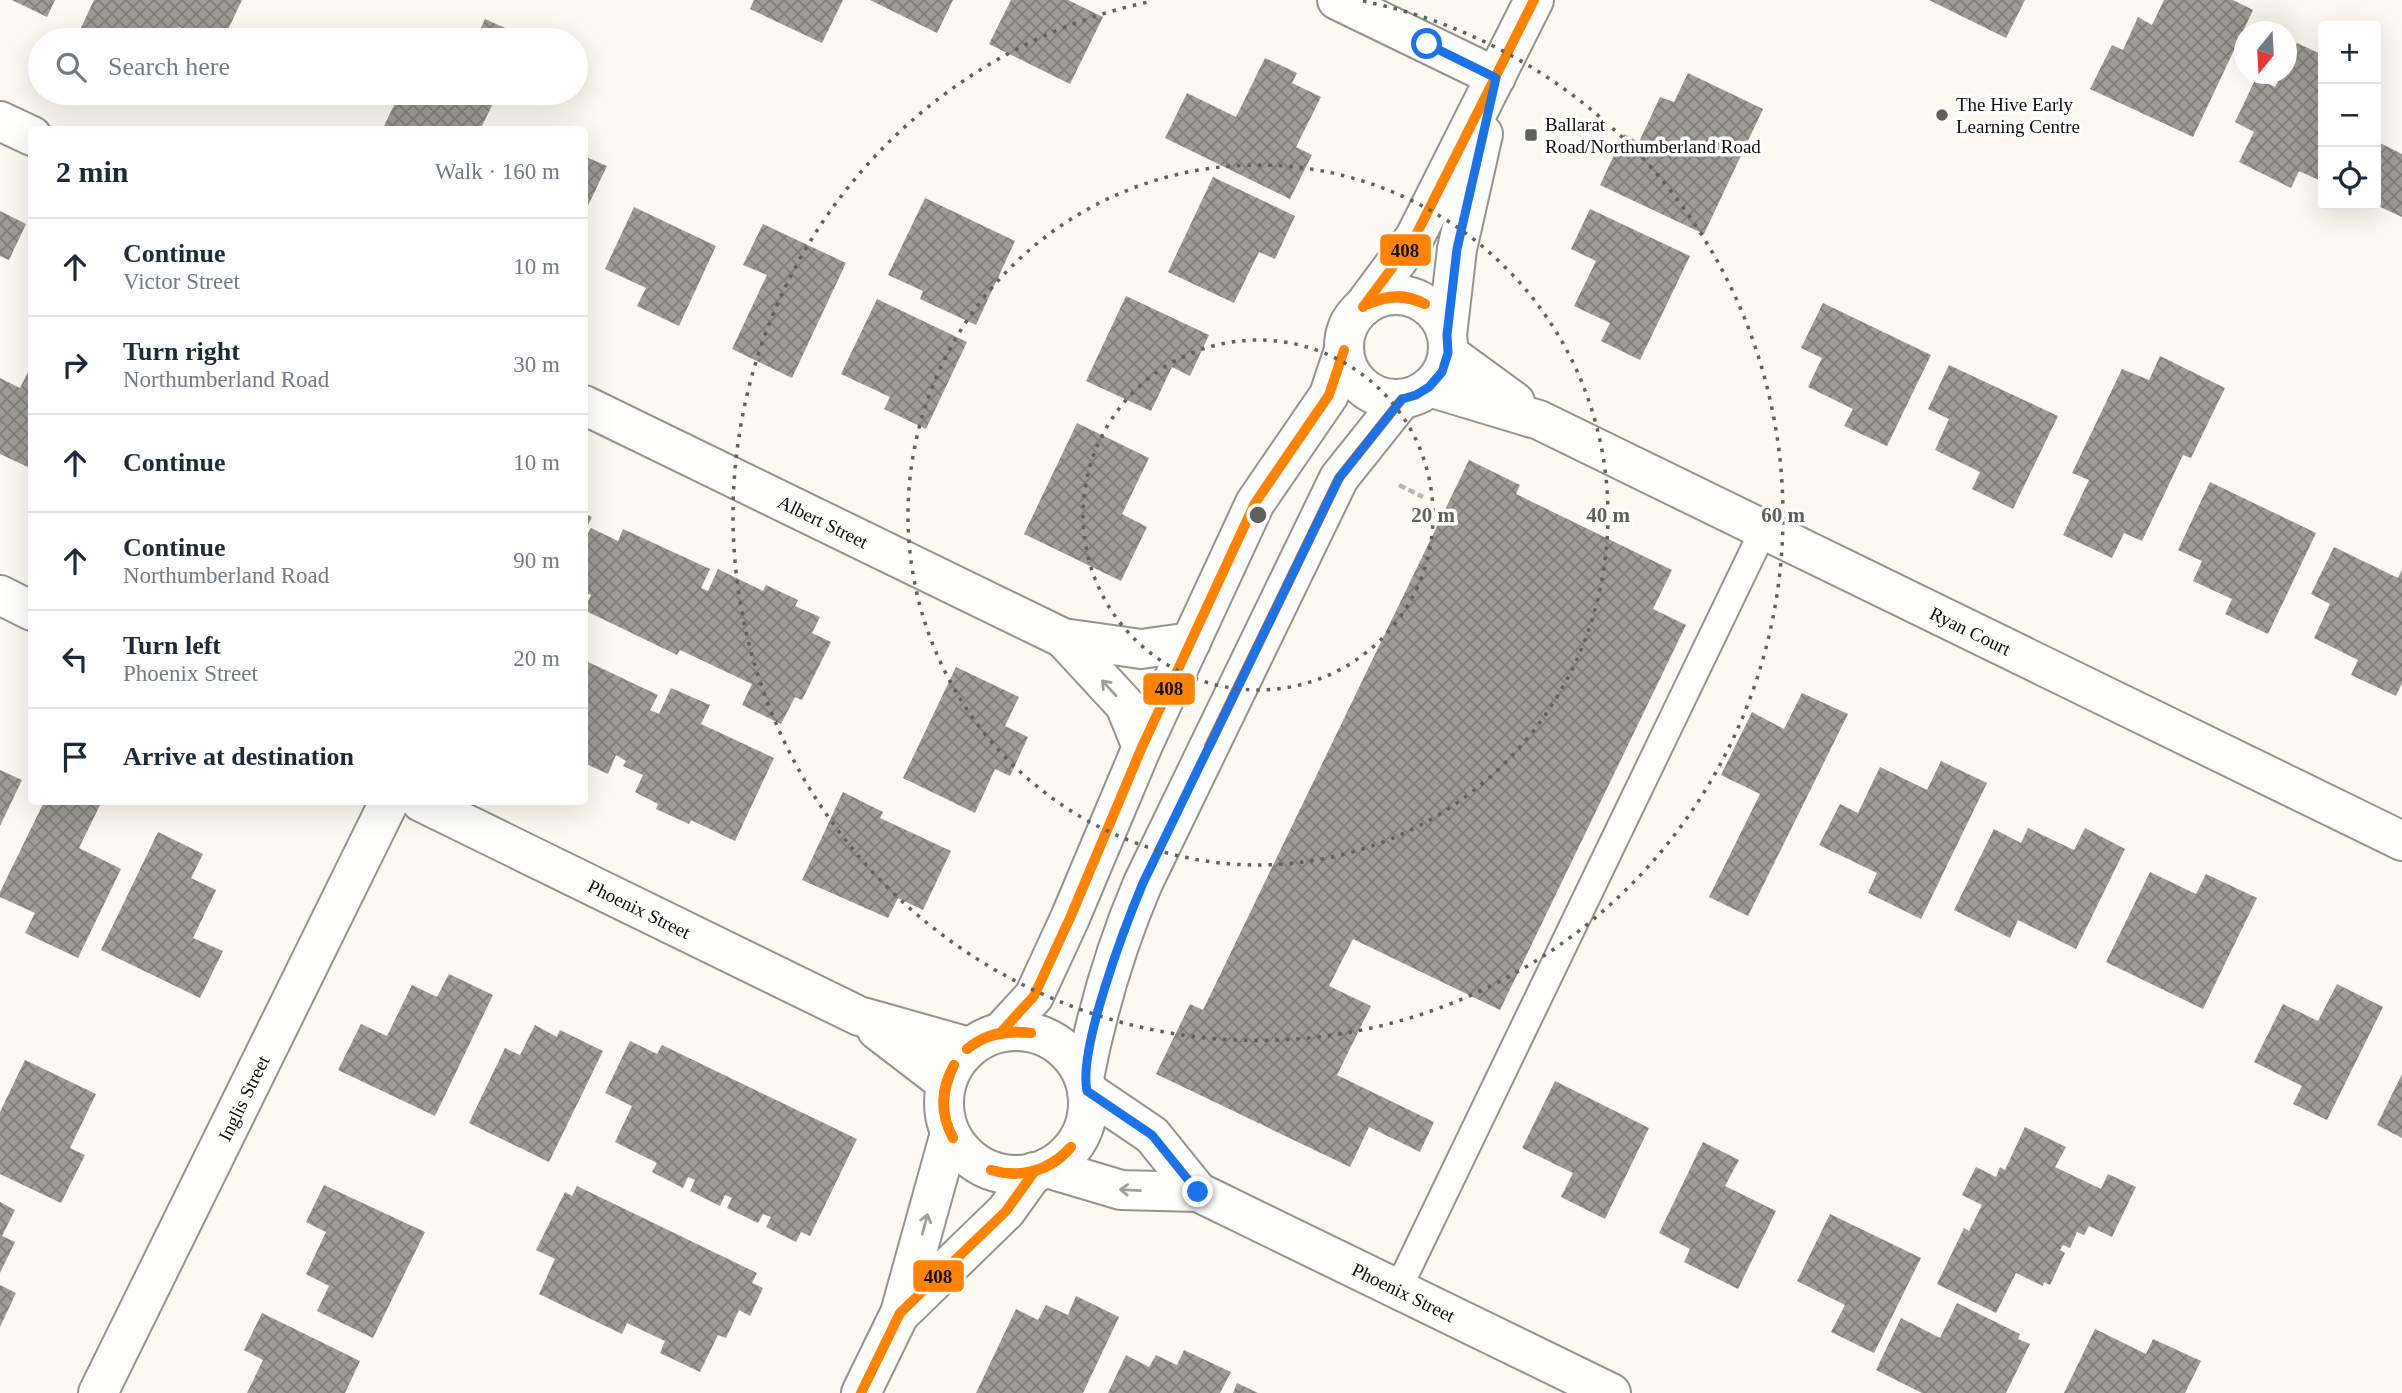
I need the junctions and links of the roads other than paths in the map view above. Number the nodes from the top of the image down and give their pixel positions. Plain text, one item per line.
1 (1338, 0) edge
2 (1534, 0) edge
3 (1496, 78) junction
4 (0, 121) edge
5 (28, 134) edge
6 (1363, 307) junction
7 (1448, 344) junction
8 (1344, 350) junction
9 (1415, 393) junction
10 (588, 407) edge
11 (1539, 420) junction
12 (1764, 529) junction
13 (0, 595) edge
14 (28, 609) edge
15 (1063, 638) junction
16 (1191, 642) junction
17 (1142, 747) junction
18 (388, 805) edge
19 (427, 805) edge
20 (2402, 841) edge
21 (859, 1016) junction
22 (986, 1039) junction
23 (946, 1083) junction
24 (1086, 1085) junction
25 (950, 1132) junction
26 (1041, 1170) junction
27 (1198, 1192) junction
28 (1398, 1289) junction
29 (900, 1313) junction
30 (98, 1393) edge
31 (861, 1393) edge
32 (1611, 1393) edge

1 - 3 street
2 - 3 street
3 - 6 street
3 - 7 street
4 - 5 street
6 - 7 street
6 - 8 street
7 - 9 street
7 - 11 street, Ryan Court
8 - 9 street
8 - 16 street
9 - 11 street, Ryan Court
9 - 24 street
10 - 15 street, Albert Street
11 - 12 street, Ryan Court
12 - 20 street, Ryan Court
12 - 28 lane
13 - 14 street
15 - 16 street, Albert Street
17 -> 15 street, Albert Street
16 - 17 street
17 - 22 street
18 - 30 street, Inglis Street
19 - 21 street, Phoenix Street
21 - 22 street, Phoenix Street
21 - 23 street, Phoenix Street
22 - 23 street
22 - 24 street
23 - 25 street
24 - 26 street
24 - 27 street, Phoenix Street
25 - 26 street
29 -> 25 street
27 -> 26 street, Phoenix Street
26 - 29 street
27 - 28 street, Phoenix Street
28 - 32 street, Phoenix Street
29 - 31 street

